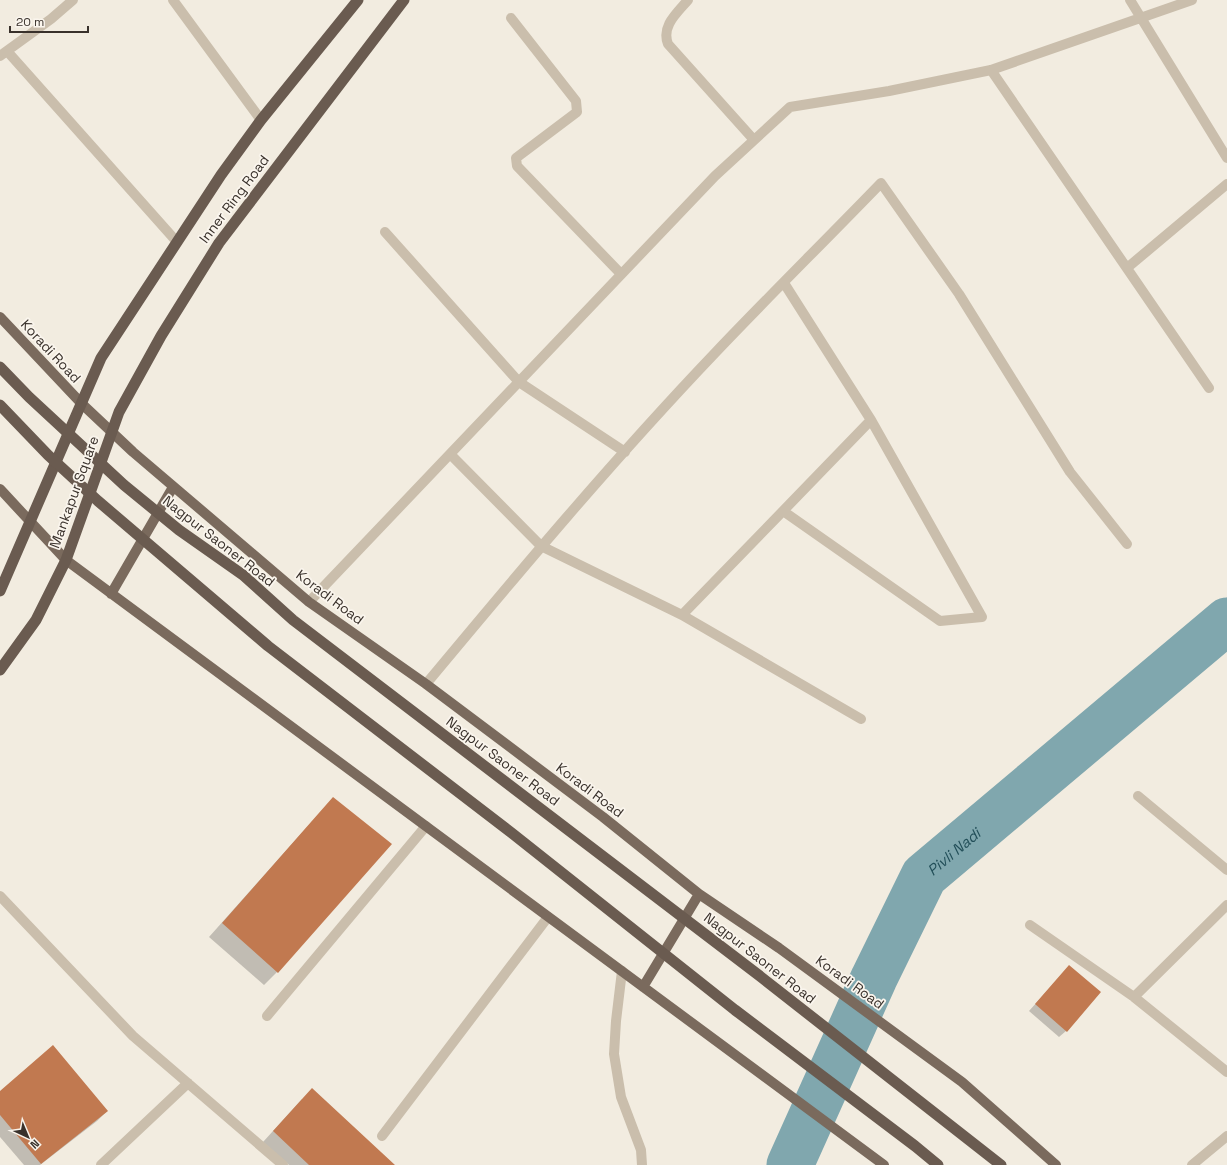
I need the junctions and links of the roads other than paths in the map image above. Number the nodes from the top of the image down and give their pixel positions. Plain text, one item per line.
1 (73, 0) edge
2 (173, 0) edge
3 (358, 0) edge
4 (404, 0) edge
5 (688, 0) edge
6 (1130, 0) edge
7 (1192, 0) edge
8 (511, 18) dead end
9 (1140, 18) junction
10 (3, 53) edge
11 (991, 70) junction
12 (261, 120) junction
13 (754, 140) junction
14 (1227, 158) edge
15 (1227, 184) edge
16 (386, 232) dead end
17 (177, 242) junction
18 (1127, 268) junction
19 (621, 274) junction
20 (784, 283) junction
21 (0, 317) edge
22 (0, 367) edge
23 (519, 382) junction
24 (1210, 388) dead end
25 (82, 404) junction
26 (0, 406) edge
27 (871, 420) junction
28 (112, 432) junction
29 (625, 452) junction
30 (451, 455) junction
31 (173, 487) junction
32 (0, 489) edge
33 (783, 511) junction
34 (30, 522) junction
35 (1127, 544) dead end
36 (541, 546) junction
37 (66, 560) junction
38 (0, 591) edge
39 (111, 594) junction
40 (309, 602) junction
41 (682, 614) junction
42 (0, 670) edge
43 (426, 684) junction
44 (861, 720) dead end
45 (1138, 796) dead end
46 (426, 826) junction
47 (1227, 870) edge
48 (699, 894) junction
49 (0, 896) edge
50 (1227, 905) edge
51 (548, 917) junction
52 (1030, 925) dead end
53 (622, 971) junction
54 (643, 987) junction
55 (1134, 997) junction
56 (267, 1016) dead end
57 (1227, 1072) edge
58 (188, 1083) junction
59 (382, 1136) dead end
60 (1227, 1136) edge
61 (101, 1165) edge
62 (283, 1165) edge
63 (642, 1165) edge
64 (884, 1165) edge
65 (938, 1165) edge
66 (1001, 1165) edge
67 (1056, 1165) edge
68 (1192, 1165) edge

1 - 10 street
2 - 12 street
3 - 12 highway, Inner Ring Road
4 - 28 highway, Inner Ring Road
5 - 13 street
6 - 9 street
7 - 9 street
8 - 19 street
9 - 11 street
9 - 14 street
10 - 17 street
11 - 13 street
11 - 18 street
12 - 17 highway, Inner Ring Road
13 - 19 street
15 - 18 street
16 - 23 street
17 - 25 highway, Inner Ring Road
18 - 24 street
19 - 23 street
20 - 27 street
20 - 29 street
20 - 35 street
21 - 25 main road, Koradi Road
22 - 66 highway, Nagpur Saoner Road, bridge
23 - 29 street
23 - 30 street
25 - 28 main road, Mankapur Square
25 - 34 highway, Mankapur Square
26 - 65 highway, bridge
27 - 33 street
27 - 33 street
28 - 31 main road, Koradi Road
28 - 37 highway, Mankapur Square
29 - 36 street
30 - 36 street
30 - 40 street
31 - 39 main road
31 - 40 main road, Koradi Road
32 - 34 main road
33 - 41 street
34 - 37 main road, Mankapur Square
34 - 38 highway
36 - 41 street
36 - 43 street
37 - 39 main road
37 - 42 highway
39 - 46 main road
40 - 43 main road, Koradi Road
41 - 44 street
43 - 48 main road, Koradi Road
45 - 47 street
46 - 51 main road
46 - 56 street
48 - 54 main road
48 - 67 main road, Koradi Road
49 - 58 street
50 - 55 street
51 - 53 main road
51 - 59 street
52 - 55 street
53 - 54 main road
53 - 63 street
54 - 64 main road
55 - 57 street
58 - 61 street
58 - 62 street
60 - 68 street

